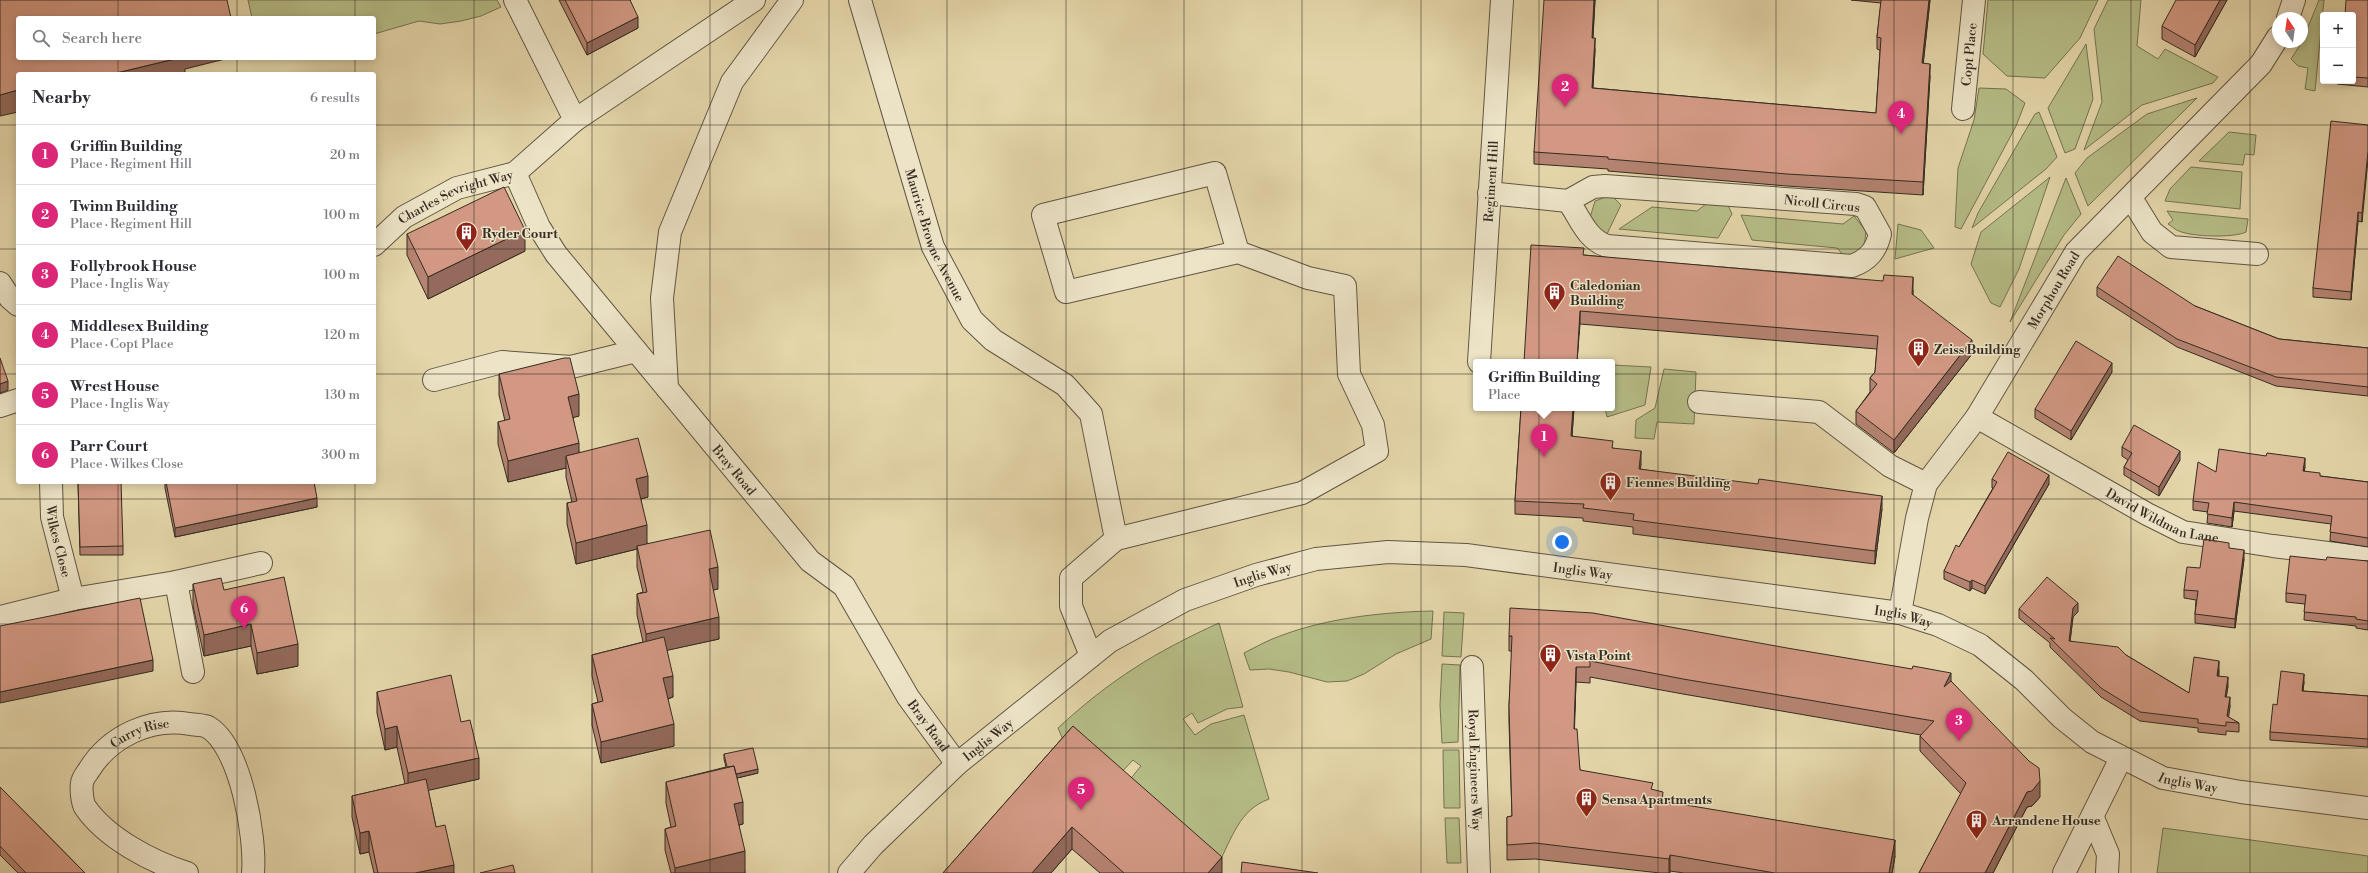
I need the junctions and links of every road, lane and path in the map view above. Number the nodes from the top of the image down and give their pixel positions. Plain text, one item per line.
1 (515, 0) edge
2 (754, 0) edge
3 (792, 0) edge
4 (860, 0) edge
5 (1502, 0) edge
6 (1974, 0) edge
7 (2294, 0) edge
8 (2290, 12) edge
9 (2272, 47) edge
10 (1963, 109) dead end
11 (575, 120) junction
12 (515, 173) junction
13 (1489, 193) junction
14 (2131, 198) junction
15 (1568, 201) junction
16 (376, 243) edge
17 (1238, 252) junction
18 (2257, 254) dead end
19 (0, 282) edge
20 (16, 303) edge
21 (636, 351) junction
22 (1479, 359) edge
23 (434, 380) dead end
24 (667, 388) junction
25 (16, 401) edge
26 (1699, 402) dead end
27 (0, 406) edge
28 (1977, 417) junction
29 (51, 484) edge
30 (1926, 484) junction
31 (1116, 540) junction
32 (2368, 558) edge
33 (261, 563) dead end
34 (176, 582) junction
35 (73, 599) junction
36 (1900, 613) junction
37 (0, 617) edge
38 (1091, 656) junction
39 (1472, 667) dead end
40 (193, 672) dead end
41 (2121, 758) junction
42 (957, 764) junction
43 (2368, 808) edge
44 (2093, 818) junction
45 (187, 873) edge
46 (254, 873) edge
47 (849, 873) edge
48 (1480, 873) edge
49 (2064, 873) edge
50 (2107, 873) edge

1 - 11 street
2 - 11 street, Charles Sevright Way
3 - 24 street
4 - 31 street, Maurice Browne Avenue
5 - 13 street, Regiment Hill
6 - 10 street, Copt Place
7 - 8 street
9 - 14 street, Morphou Road
11 - 12 street, Charles Sevright Way
12 - 16 street, Charles Sevright Way
12 - 21 street, Bray Road
13 - 15 street
13 - 22 street, Regiment Hill
14 - 18 street
14 - 28 street, Morphou Road
15 - 15 street, Nicoll Circus
17 - 17 street
17 - 31 street
19 - 20 street
21 - 23 street
21 - 24 street, Bray Road
24 - 42 street, Bray Road
25 - 27 street
26 - 30 street
28 - 30 street, Morphou Road
28 - 32 street, David Wildman Lane
29 - 35 street, Wilkes Close
30 - 36 street, Morphou Road
31 - 38 street
33 - 34 street
34 - 35 street
34 - 40 street
35 - 37 street
36 - 38 street, Inglis Way
36 - 41 street, Inglis Way
38 - 42 street, Inglis Way
39 - 48 street, Royal Engineers Way
41 - 43 street, Inglis Way
41 - 44 street
42 - 47 street, Inglis Way
44 - 49 street
44 - 50 street
45 - 46 street, Curry Rise

